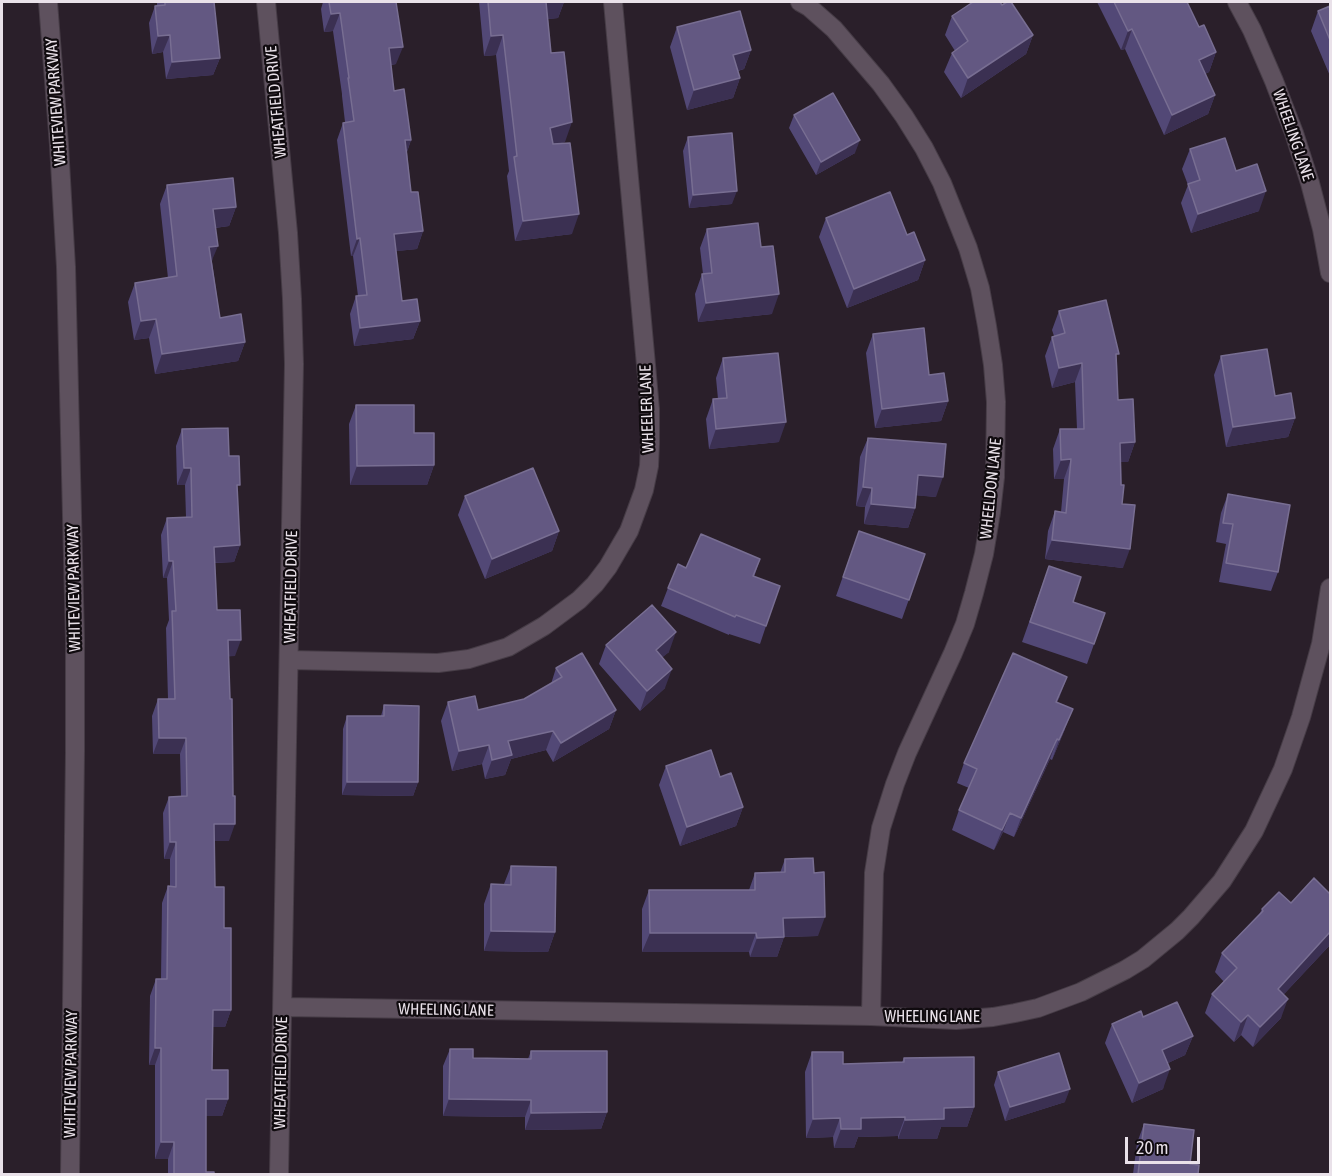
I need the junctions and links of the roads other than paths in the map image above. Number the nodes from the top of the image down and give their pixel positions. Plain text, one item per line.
1 (48, 2) edge
2 (266, 2) edge
3 (613, 2) edge
4 (800, 2) edge
5 (1237, 2) edge
6 (1330, 273) edge
7 (1330, 588) edge
8 (289, 660) junction
9 (282, 1008) junction
10 (871, 1016) junction
11 (70, 1174) edge
12 (279, 1174) edge

1 - 11 street, WHITEVIEW PARKWAY
2 - 8 street, WHEATFIELD DRIVE
3 - 8 street, WHEELER LANE
4 - 10 street, WHEELDON LANE
5 - 6 street, WHEELING LANE
7 - 10 street, WHEELING LANE
8 - 9 street, WHEATFIELD DRIVE
9 - 10 street, WHEELING LANE
9 - 12 street, WHEATFIELD DRIVE

